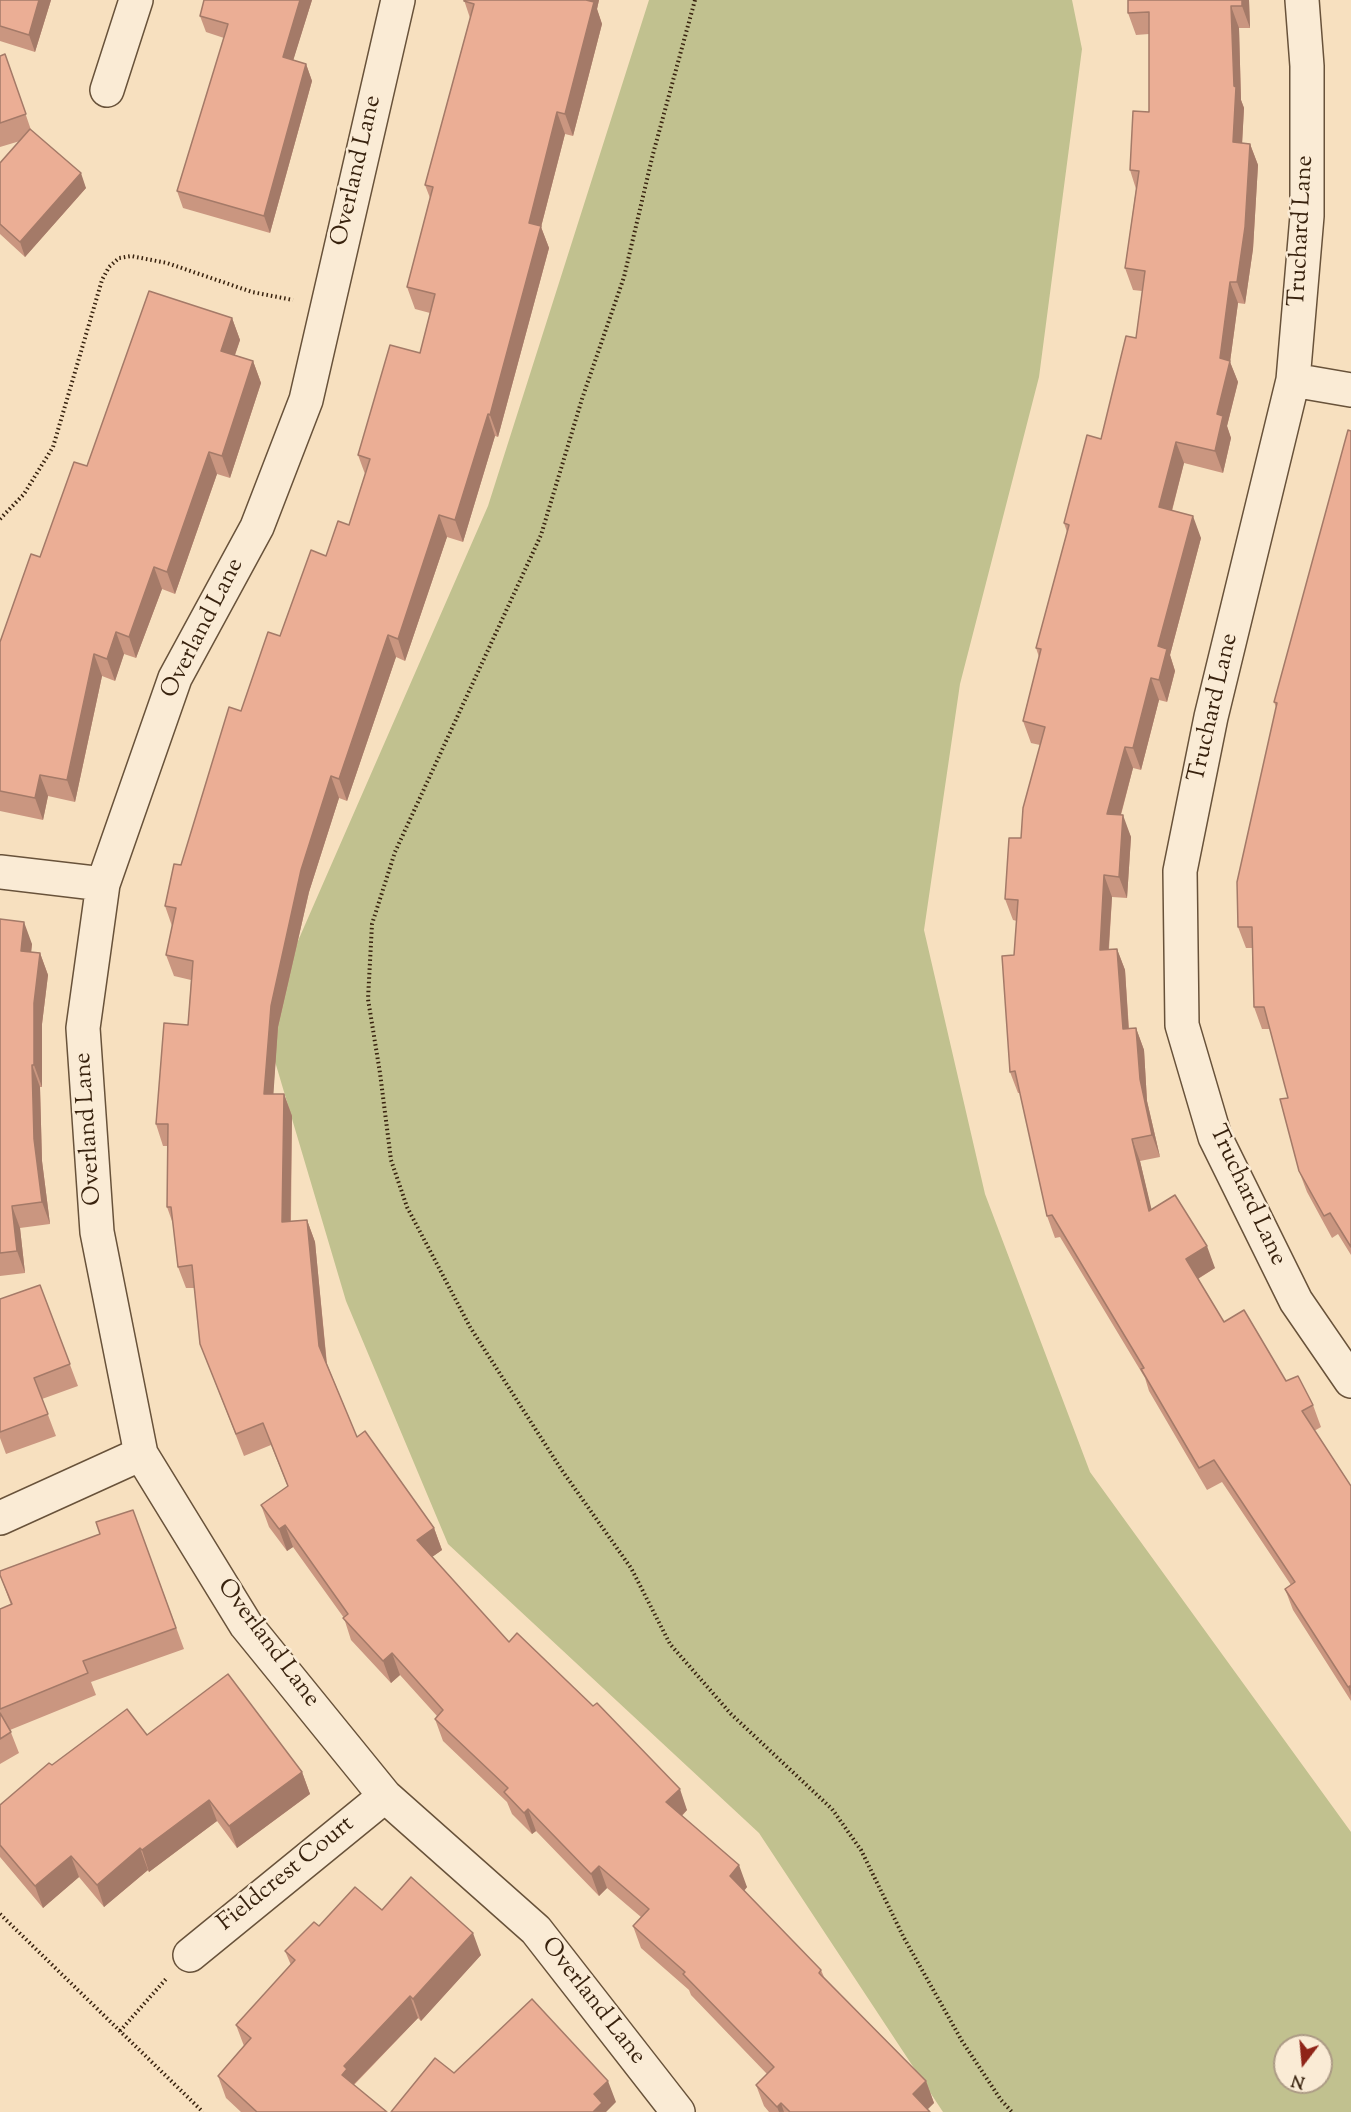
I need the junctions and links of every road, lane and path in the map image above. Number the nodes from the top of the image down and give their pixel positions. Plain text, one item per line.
1 (136, 0) edge
2 (398, 0) edge
3 (694, 0) edge
4 (1302, 0) edge
5 (107, 90) dead end
6 (327, 307) junction
7 (1293, 380) junction
8 (1351, 390) edge
9 (0, 519) edge
10 (0, 872) edge
11 (103, 884) junction
12 (1351, 1381) edge
13 (141, 1454) junction
14 (0, 1518) edge
15 (385, 1796) junction
16 (0, 1914) edge
17 (190, 1955) joint
18 (120, 2031) junction
19 (203, 2112) edge
20 (678, 2112) edge
21 (1012, 2112) edge

1 - 5 street
2 - 6 street, Overland Lane
3 - 21 path
4 - 7 street, Truchard Lane
6 - 9 path
6 - 11 street, Overland Lane
7 - 8 street
7 - 12 street, Truchard Lane
10 - 11 street
11 - 13 street, Overland Lane
13 - 14 street
13 - 15 street, Overland Lane
15 - 17 street, Fieldcrest Court
15 - 20 street, Overland Lane
16 - 18 path
17 - 18 path
18 - 19 path

